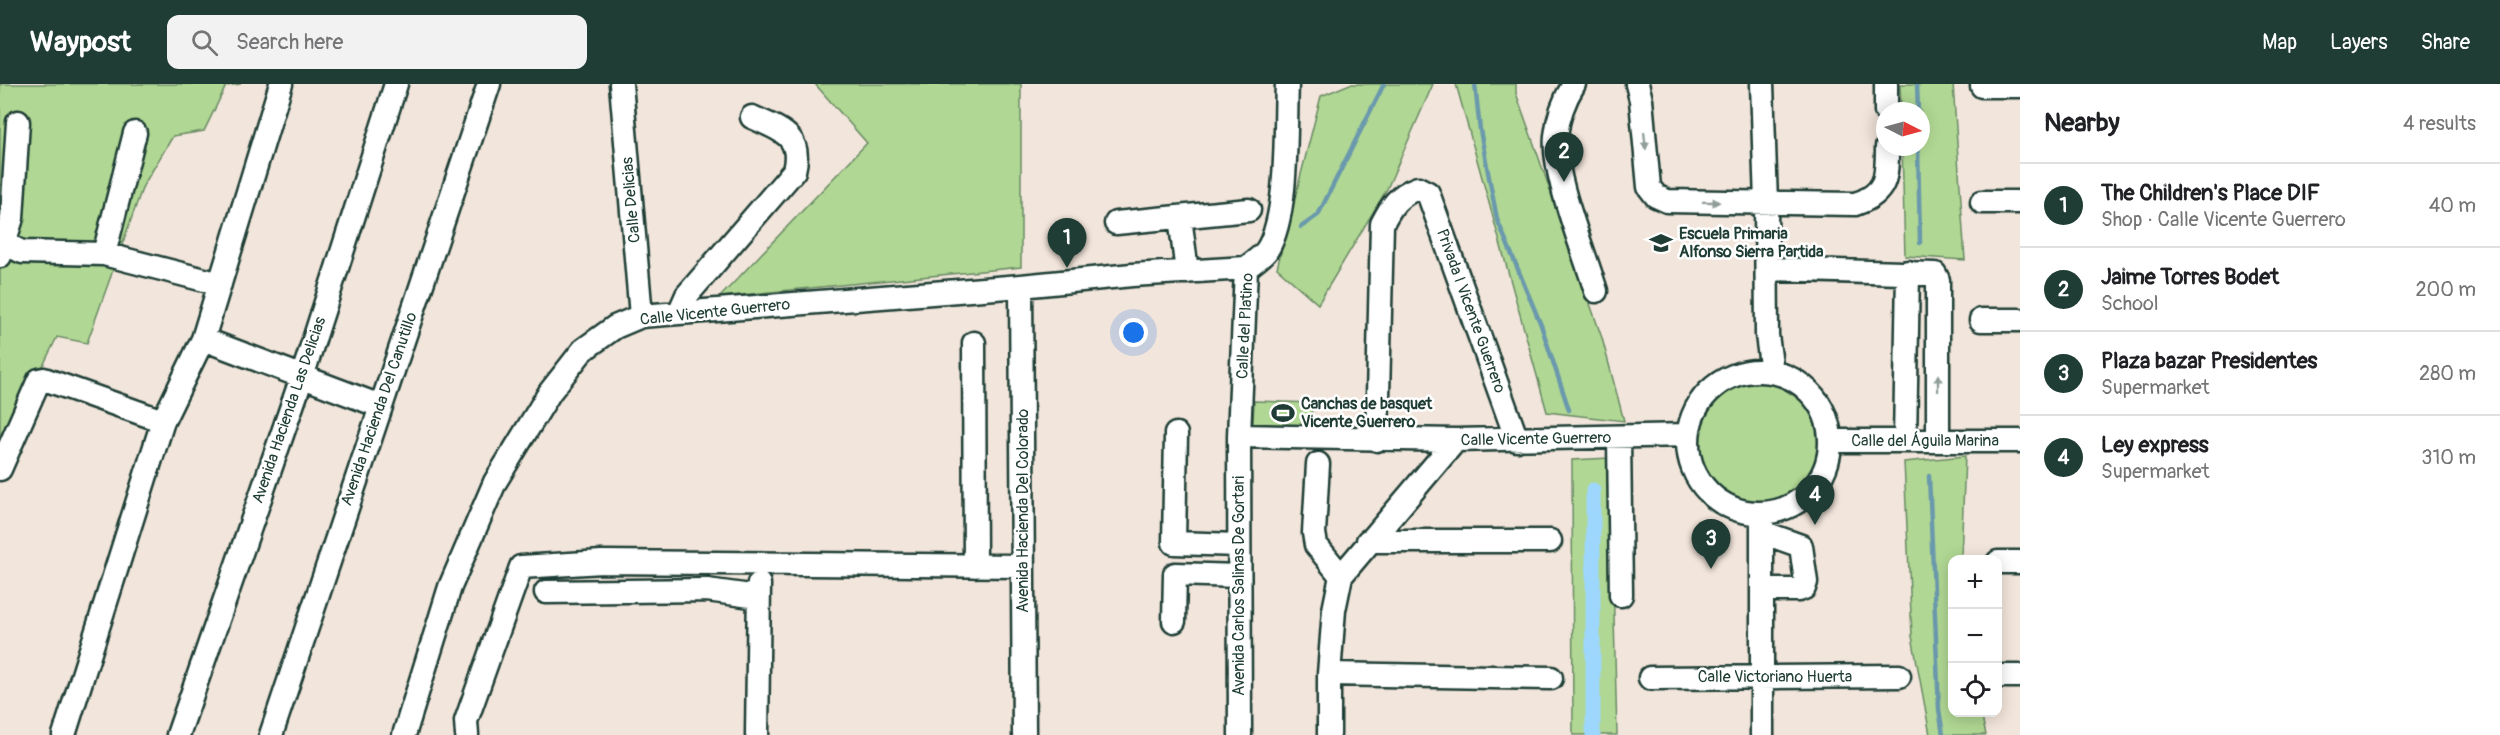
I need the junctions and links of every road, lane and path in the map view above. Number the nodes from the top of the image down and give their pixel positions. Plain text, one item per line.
1 (281, 84) edge
2 (396, 84) edge
3 (489, 84) edge
4 (621, 84) edge
5 (1287, 84) edge
6 (1574, 84) edge
7 (1637, 84) edge
8 (1762, 84) edge
9 (1886, 84) edge
10 (1982, 86) dead end
11 (2020, 86) edge
12 (1886, 102) edge
13 (752, 117) dead end
14 (18, 122) dead end
15 (135, 133) dead end
16 (1887, 156) edge
17 (1766, 202) junction
18 (1982, 202) dead end
19 (2020, 202) edge
20 (1250, 210) dead end
21 (1180, 217) junction
22 (1116, 223) dead end
23 (2, 247) edge
24 (104, 254) junction
25 (1246, 268) junction
26 (1767, 269) junction
27 (1187, 272) junction
28 (1908, 272) junction
29 (220, 284) junction
30 (1021, 286) junction
31 (1596, 291) dead end
32 (678, 313) junction
33 (641, 316) junction
34 (1981, 320) dead end
35 (2020, 320) edge
36 (203, 339) junction
37 (974, 343) dead end
38 (1772, 372) junction
39 (302, 377) junction
40 (380, 406) junction
41 (163, 421) junction
42 (1176, 434) dead end
43 (1688, 435) junction
44 (1239, 436) junction
45 (1619, 437) junction
46 (1377, 440) junction
47 (1456, 440) junction
48 (1517, 440) junction
49 (1830, 441) junction
50 (1905, 441) junction
51 (1938, 441) junction
52 (2020, 441) edge
53 (1318, 464) dead end
54 (0, 469) edge
55 (1762, 522) junction
56 (1368, 541) junction
57 (1550, 541) dead end
58 (1174, 543) junction
59 (1239, 545) junction
60 (2002, 562) edge
61 (2020, 562) edge
62 (761, 565) junction
63 (975, 566) junction
64 (1023, 566) junction
65 (1175, 574) junction
66 (1239, 576) junction
67 (1341, 576) junction
68 (1762, 590) junction
69 (546, 592) dead end
70 (1621, 595) dead end
71 (758, 597) junction
72 (1174, 621) dead end
73 (1329, 674) junction
74 (1899, 676) dead end
75 (2002, 676) edge
76 (2020, 676) edge
77 (1762, 677) junction
78 (1551, 678) dead end
79 (1650, 678) dead end
80 (64, 735) edge
81 (178, 735) edge
82 (271, 735) edge
83 (404, 735) edge
84 (467, 735) edge
85 (757, 735) edge
86 (1024, 735) edge
87 (1240, 735) edge
88 (1329, 735) edge
89 (1762, 735) edge

1 - 29 street
2 - 39 street, Avenida Hacienda Las Delicias
3 - 40 street, Avenida Hacienda Del Canutillo
4 - 33 street, Calle Delicias
5 - 25 street, Calle del Platino
6 - 31 street
7 -> 17 street
8 - 17 street
9 - 12 street
10 - 11 street
13 - 32 street
14 - 23 street
15 - 24 street
16 - 17 street
17 - 26 street
18 - 19 street
20 - 21 street
21 - 22 street
21 - 27 street
23 - 24 street
24 - 29 street
25 - 27 street, Calle Vicente Guerrero
25 - 44 street, Calle del Platino
26 - 28 street
26 - 38 street
27 - 30 street, Calle Vicente Guerrero
28 - 50 street
51 -> 28 street
29 - 36 street
30 - 32 street, Calle Vicente Guerrero
30 - 64 street, Avenida Hacienda Del Colorado
32 - 33 street, Calle Vicente Guerrero
33 - 83 street, Calle Vicente Guerrero
34 - 35 street
36 - 39 street
36 - 41 street
37 - 63 street
38 - 43 street
38 - 49 street
39 - 40 street
39 - 81 street, Avenida Hacienda Las Delicias
40 - 82 street, Avenida Hacienda Del Canutillo
41 - 54 street
41 - 80 street
42 - 58 street
43 - 45 street, Calle Vicente Guerrero
43 - 55 street
44 - 46 street, Calle Vicente Guerrero
44 - 59 street, Avenida Carlos Salinas De Gortari
45 - 48 street, Calle Vicente Guerrero
45 - 70 street
46 - 47 street, Calle Vicente Guerrero
46 - 48 street, Privada I Vicente Guerrero
47 - 48 street, Calle Vicente Guerrero
47 - 56 street
49 - 50 street, Calle del Águila Marina
49 - 55 street
50 - 51 street, Calle del Águila Marina
51 - 52 street, Calle del Águila Marina
53 - 67 street
55 - 68 street
55 - 68 street
56 - 57 street
56 - 67 street
58 - 59 street
58 - 65 street
59 - 66 street, Avenida Carlos Salinas De Gortari
60 - 61 street
62 - 63 street
62 - 71 street
62 - 84 street
63 - 64 street
64 - 86 street, Avenida Hacienda Del Colorado
65 - 66 street
65 - 72 street
66 - 87 street, Avenida Carlos Salinas De Gortari
67 - 73 street
68 - 77 street
69 - 71 street
71 - 85 street
73 - 78 street
73 - 88 street
74 - 77 street, Calle Victoriano Huerta
75 - 76 street
77 - 79 street, Calle Victoriano Huerta
77 - 89 street

